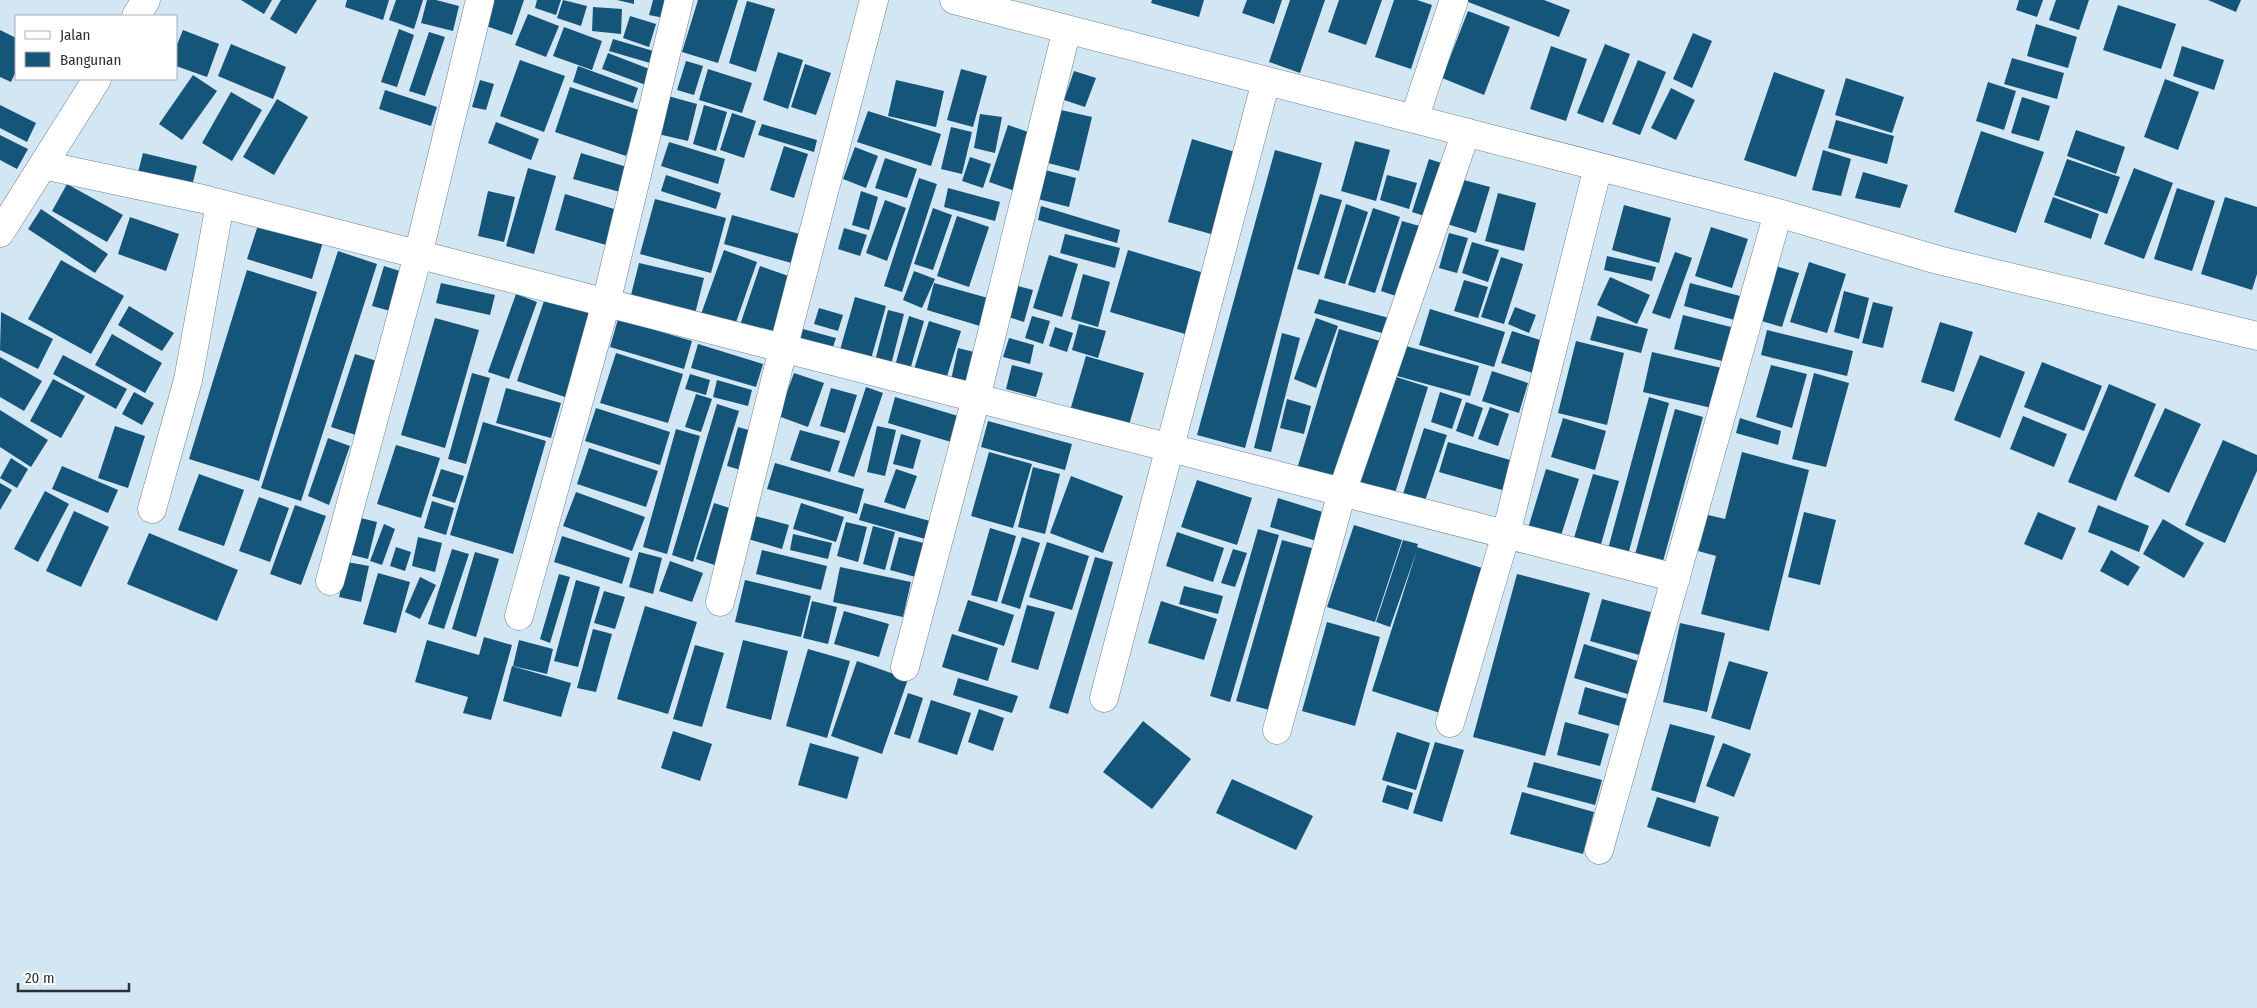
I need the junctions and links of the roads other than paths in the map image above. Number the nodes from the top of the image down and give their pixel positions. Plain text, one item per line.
1 (146, 0) edge
2 (480, 0) edge
3 (679, 0) edge
4 (874, 0) edge
5 (954, 0) edge
6 (1454, 0) edge
7 (137, 15) edge
8 (1067, 29) junction
9 (96, 80) edge
10 (1266, 81) junction
11 (1414, 119) junction
12 (1466, 132) junction
13 (43, 165) junction
14 (1598, 167) junction
15 (220, 204) junction
16 (1778, 213) junction
17 (0, 233) edge
18 (418, 255) junction
19 (606, 303) junction
20 (2257, 336) edge
21 (783, 349) junction
22 (976, 398) junction
23 (1168, 448) junction
24 (1342, 492) junction
25 (152, 510) dead end
26 (1506, 534) junction
27 (1676, 578) junction
28 (330, 581) dead end
29 (720, 602) dead end
30 (519, 616) dead end
31 (904, 667) dead end
32 (1104, 698) dead end
33 (1450, 722) dead end
34 (1277, 730) dead end
35 (1599, 850) dead end

1 - 7 street
2 - 18 street
3 - 19 street
4 - 21 street
5 - 8 street
6 - 11 street
8 - 10 street
8 - 22 street
9 - 13 street
10 - 11 street
10 - 23 street
11 - 12 street
12 - 14 street
12 - 24 street
13 - 15 street
13 - 17 street
14 - 16 street
14 - 26 street
15 - 18 street
15 - 25 street
16 - 20 street
16 - 27 street
18 - 19 street
18 - 28 street
19 - 21 street
19 - 30 street
21 - 22 street
21 - 29 street
22 - 23 street
22 - 31 street
23 - 24 street
23 - 32 street
24 - 26 street
24 - 34 street
26 - 27 street
26 - 33 street
27 - 35 street

